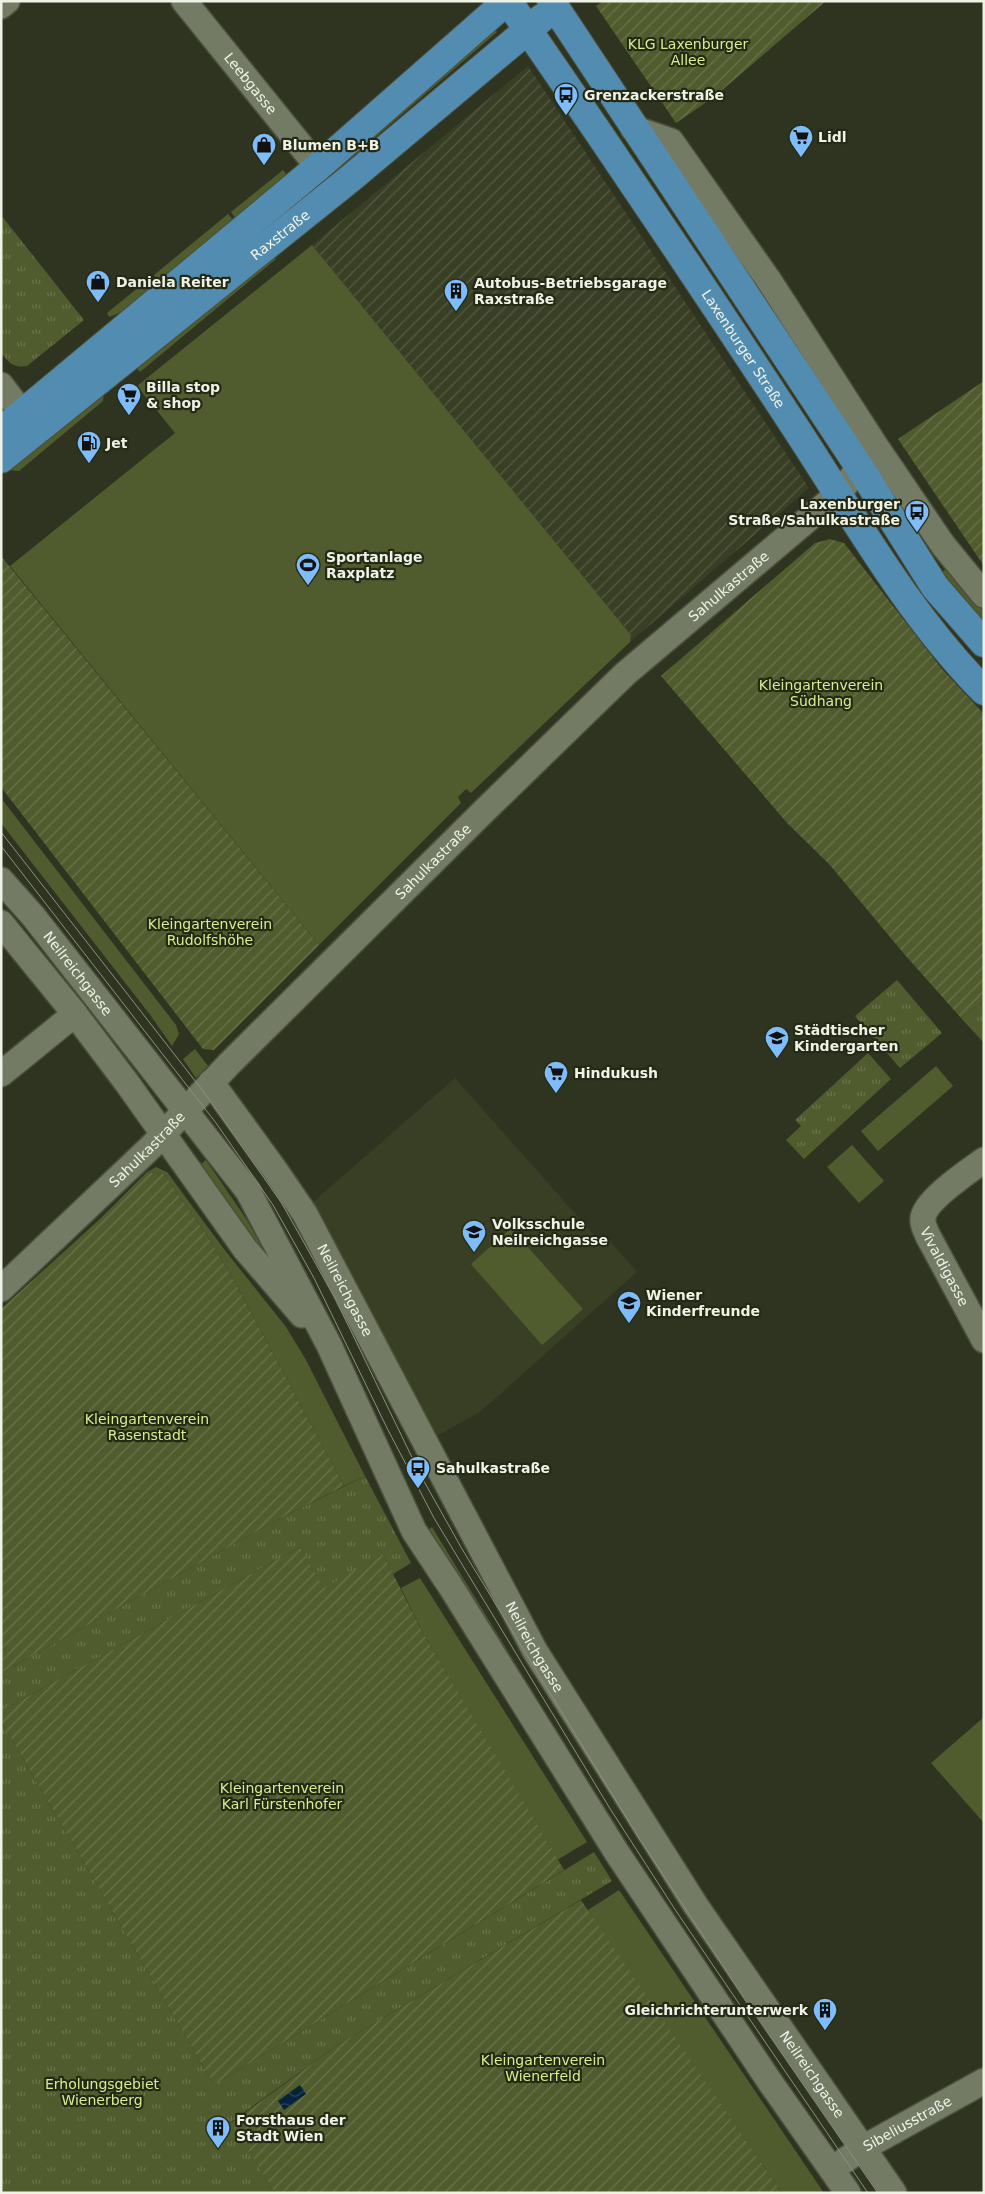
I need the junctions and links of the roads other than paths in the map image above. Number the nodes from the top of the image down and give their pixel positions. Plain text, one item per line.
1 (7, 1) edge
2 (184, 1) edge
3 (508, 1) edge
4 (556, 3) edge
5 (1, 6) edge
6 (528, 30) junction
7 (633, 128) junction
8 (318, 167) junction
9 (1, 385) edge
10 (7, 424) edge
11 (876, 447) junction
12 (1, 459) edge
13 (860, 468) junction
14 (839, 493) junction
15 (984, 595) edge
16 (984, 643) edge
17 (984, 691) edge
18 (1, 880) edge
19 (1, 923) edge
20 (75, 1014) junction
21 (1, 1074) edge
22 (211, 1082) junction
23 (185, 1111) junction
24 (164, 1134) junction
25 (984, 1160) edge
26 (1, 1290) edge
27 (984, 1340) edge
28 (328, 1345) junction
29 (984, 2080) edge
30 (863, 2148) junction
31 (832, 2169) junction
32 (848, 2193) edge
33 (894, 2193) edge

1 - 5 street
2 - 8 street, Leebgasse
3 - 6 main road, Laxenburger Straße
3 - 8 main road, Raxstraße
4 - 6 main road, Raxstraße
4 - 7 main road
6 - 12 main road, Raxstraße
6 - 14 main road, Laxenburger Straße
7 - 11 street
7 - 13 main road
8 - 10 main road, Raxstraße
9 - 10 street
11 - 13 street, Sahulkastraße
11 - 15 street
13 - 14 street, Sahulkastraße
13 - 16 main road
14 - 17 main road, Laxenburger Straße
14 - 22 street, Sahulkastraße
18 - 23 street, Neilreichgasse
19 - 20 street, Neilreichgasse
20 - 21 street
20 - 24 street, Neilreichgasse
22 - 23 street, Sahulkastraße
22 - 30 street, Neilreichgasse
23 - 24 street, Sahulkastraße
23 - 28 street, Neilreichgasse
24 - 26 street, Sahulkastraße
24 - 28 street, Neilreichgasse
25 - 27 street, Vivaldigasse
28 - 31 street, Neilreichgasse
29 - 30 street, Sibeliusstraße
30 - 31 street, Sibeliusstraße
30 - 33 street, Neilreichgasse
31 - 32 street, Neilreichgasse

